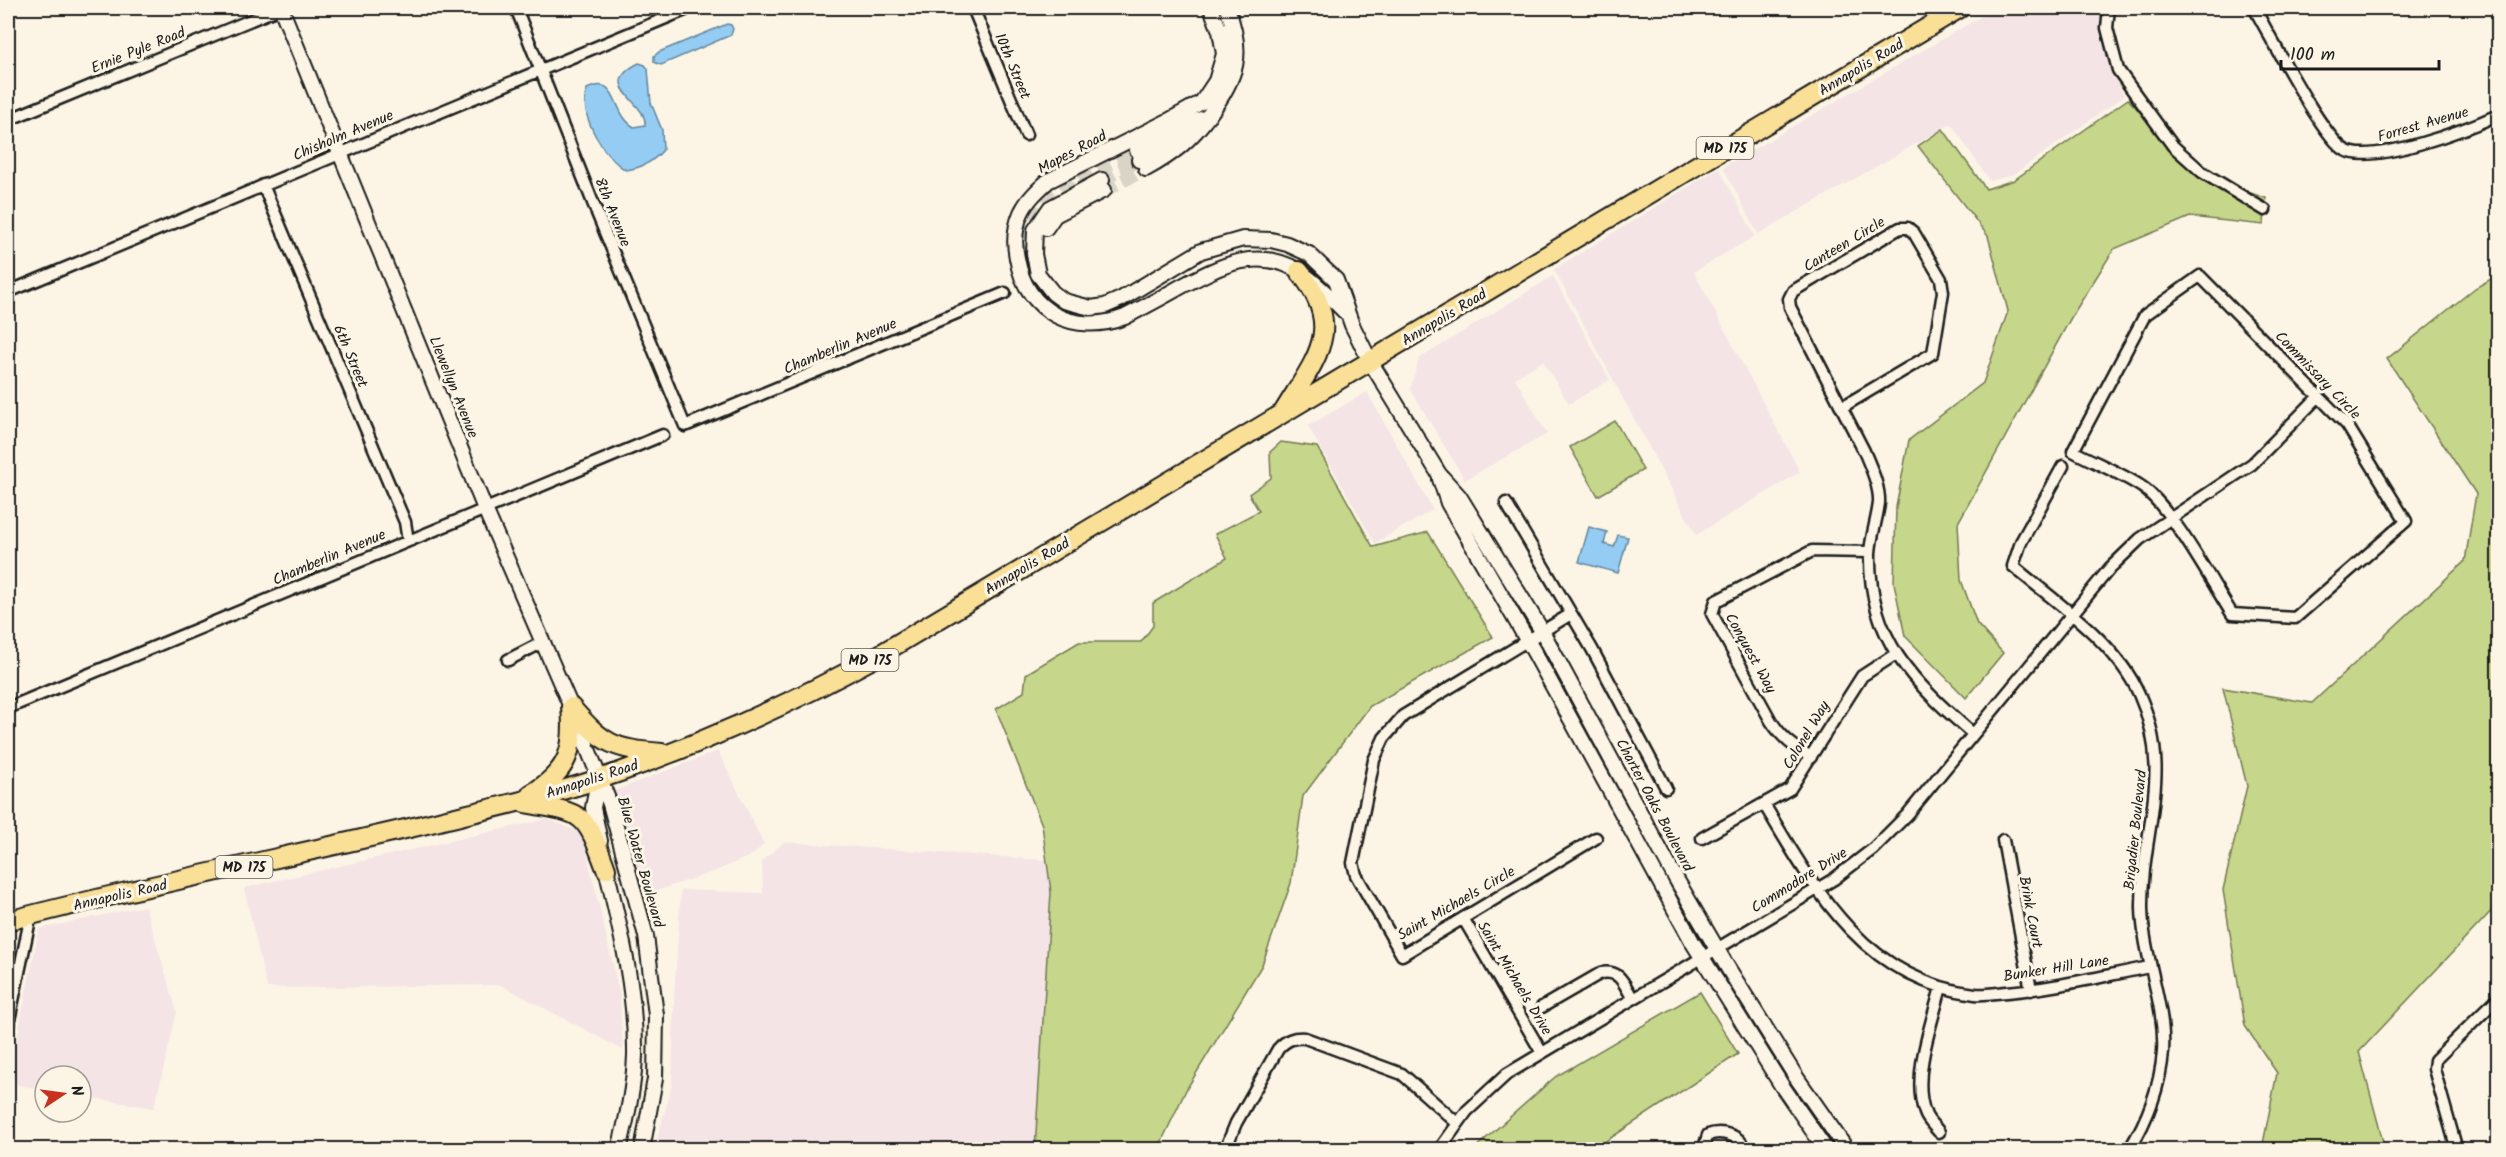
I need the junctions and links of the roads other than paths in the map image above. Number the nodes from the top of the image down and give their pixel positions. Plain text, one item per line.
1 (280, 8) edge
2 (516, 8) edge
3 (690, 8) edge
4 (973, 8) edge
5 (1211, 8) edge
6 (1227, 8) edge
7 (1960, 8) edge
8 (2109, 8) edge
9 (2254, 8) edge
10 (540, 69) junction
11 (2499, 115) edge
12 (1208, 117) junction
13 (8, 120) edge
14 (1026, 135) dead end
15 (340, 153) junction
16 (263, 184) junction
17 (1103, 185) tunnel mouth
18 (2265, 210) dead end
19 (1299, 271) junction
20 (8, 292) edge
21 (1005, 293) dead end
22 (1351, 318) junction
23 (1370, 361) junction
24 (2319, 396) junction
25 (1842, 408) junction
26 (1282, 414) junction
27 (685, 426) joint
28 (663, 435) dead end
29 (2063, 466) dead end
30 (1438, 474) junction
31 (1506, 503) dead end
32 (485, 510) junction
33 (2170, 518) junction
34 (408, 541) junction
35 (1870, 552) junction
36 (1571, 614) junction
37 (2072, 616) junction
38 (1542, 631) junction
39 (1527, 641) junction
40 (543, 642) junction
41 (1896, 654) junction
42 (508, 660) dead end
43 (571, 707) junction
44 (8, 708) edge
45 (1973, 734) junction
46 (666, 754) junction
47 (1811, 757) junction
48 (598, 779) junction
49 (1666, 788) dead end
50 (518, 802) junction
51 (1764, 804) junction
52 (1596, 838) dead end
53 (1702, 838) dead end
54 (2003, 840) dead end
55 (606, 869) junction
56 (1817, 890) junction
57 (31, 915) junction
58 (1463, 918) junction
59 (8, 921) edge
60 (1716, 949) junction
61 (1702, 958) junction
62 (2150, 967) junction
63 (1941, 987) junction
64 (2031, 990) junction
65 (2499, 998) edge
66 (1633, 999) junction
67 (1542, 1007) dead end
68 (8, 1025) edge
69 (1542, 1053) junction
70 (1457, 1123) junction
71 (1939, 1132) dead end
72 (620, 1149) edge
73 (642, 1149) edge
74 (1225, 1149) edge
75 (1439, 1149) edge
76 (1703, 1149) edge
77 (1744, 1149) edge
78 (1826, 1149) edge
79 (1847, 1149) edge
80 (2129, 1149) edge
81 (2457, 1149) edge

1 - 13 street, Ernie Pyle Road
1 - 15 street, Llewellyn Avenue
2 - 10 street, 8th Avenue
3 - 10 street, Chisholm Avenue
4 - 14 street, 10th Street
5 - 19 street, Mapes Road
6 - 12 street
7 - 23 main road, Annapolis Road / MD 175
8 - 18 street
9 - 11 street, Forrest Avenue
10 - 15 street, Chisholm Avenue
10 - 27 street, 8th Avenue
12 - 12 street
15 - 16 street, Chisholm Avenue
15 - 32 street, Llewellyn Avenue
16 - 20 street, Chisholm Avenue
16 - 34 street, 6th Street
17 - 22 street, Mapes Road
19 - 22 street, Mapes Road
19 - 26 main road
21 - 27 street, Chamberlin Avenue
22 - 23 street, Mapes Road
23 - 26 main road, Annapolis Road / MD 175
23 - 30 street, Charter Oaks Boulevard
24 - 33 street, Commodore Drive
24 - 33 street, Commissary Circle
24 - 33 street, Commissary Circle
25 - 25 street, Canteen Circle
25 - 35 street, Canteen Circle
26 - 46 main road, Annapolis Road / MD 175
28 - 32 street, Chamberlin Avenue
29 - 37 street, Brigadier Boulevard
30 - 38 street, Charter Oaks Boulevard
30 - 39 street, Charter Oaks Boulevard
31 - 36 street
32 - 34 street, Chamberlin Avenue
32 - 40 street, Llewellyn Avenue
33 - 37 street, Commodore Drive
34 - 44 street, Chamberlin Avenue
35 - 41 street, Canteen Circle
35 - 47 street, Conquest Way
36 - 38 street
36 - 49 street
37 - 45 street, Commodore Drive
37 - 62 street, Brigadier Boulevard
38 - 39 street
38 - 60 street, Charter Oaks Boulevard
39 - 58 street, Saint Michaels Circle
39 - 61 street, Charter Oaks Boulevard
40 - 42 street
40 - 43 street, Llewellyn Avenue
41 - 45 street, Canteen Circle
41 - 47 street, Colonel Way
43 - 46 main road
43 - 48 street, Llewellyn Avenue
43 - 50 main road
45 - 56 street, Commodore Drive
46 - 48 main road, Annapolis Road / MD 175
47 - 51 street, Colonel Way
48 - 50 main road, Annapolis Road / MD 175
48 - 55 street, Blue Water Boulevard
48 - 73 street, Blue Water Boulevard
50 - 55 main road
50 - 57 main road, Annapolis Road / MD 175
51 - 53 street, Colonel Way
51 - 56 street, Bunker Hill Lane
52 - 58 street, Saint Michaels Circle
54 - 64 street, Brink Court
55 - 72 street, Blue Water Boulevard
56 - 60 street, Commodore Drive
56 - 63 street, Bunker Hill Lane
57 - 59 main road, Annapolis Road / MD 175
57 - 68 street
58 - 69 street, Saint Michaels Drive
60 - 61 street, Commodore Drive
60 - 79 street, Charter Oaks Boulevard
61 - 66 street, Commodore Drive
61 - 78 street, Charter Oaks Boulevard
62 - 64 street, Bunker Hill Lane
62 - 80 street, Brigadier Boulevard
63 - 64 street, Bunker Hill Lane
63 - 71 street
65 - 81 street
66 - 67 street
66 - 69 street, Commodore Drive
69 - 70 street, Commodore Drive
70 - 74 street
70 - 75 street, Commodore Drive
76 - 77 street

